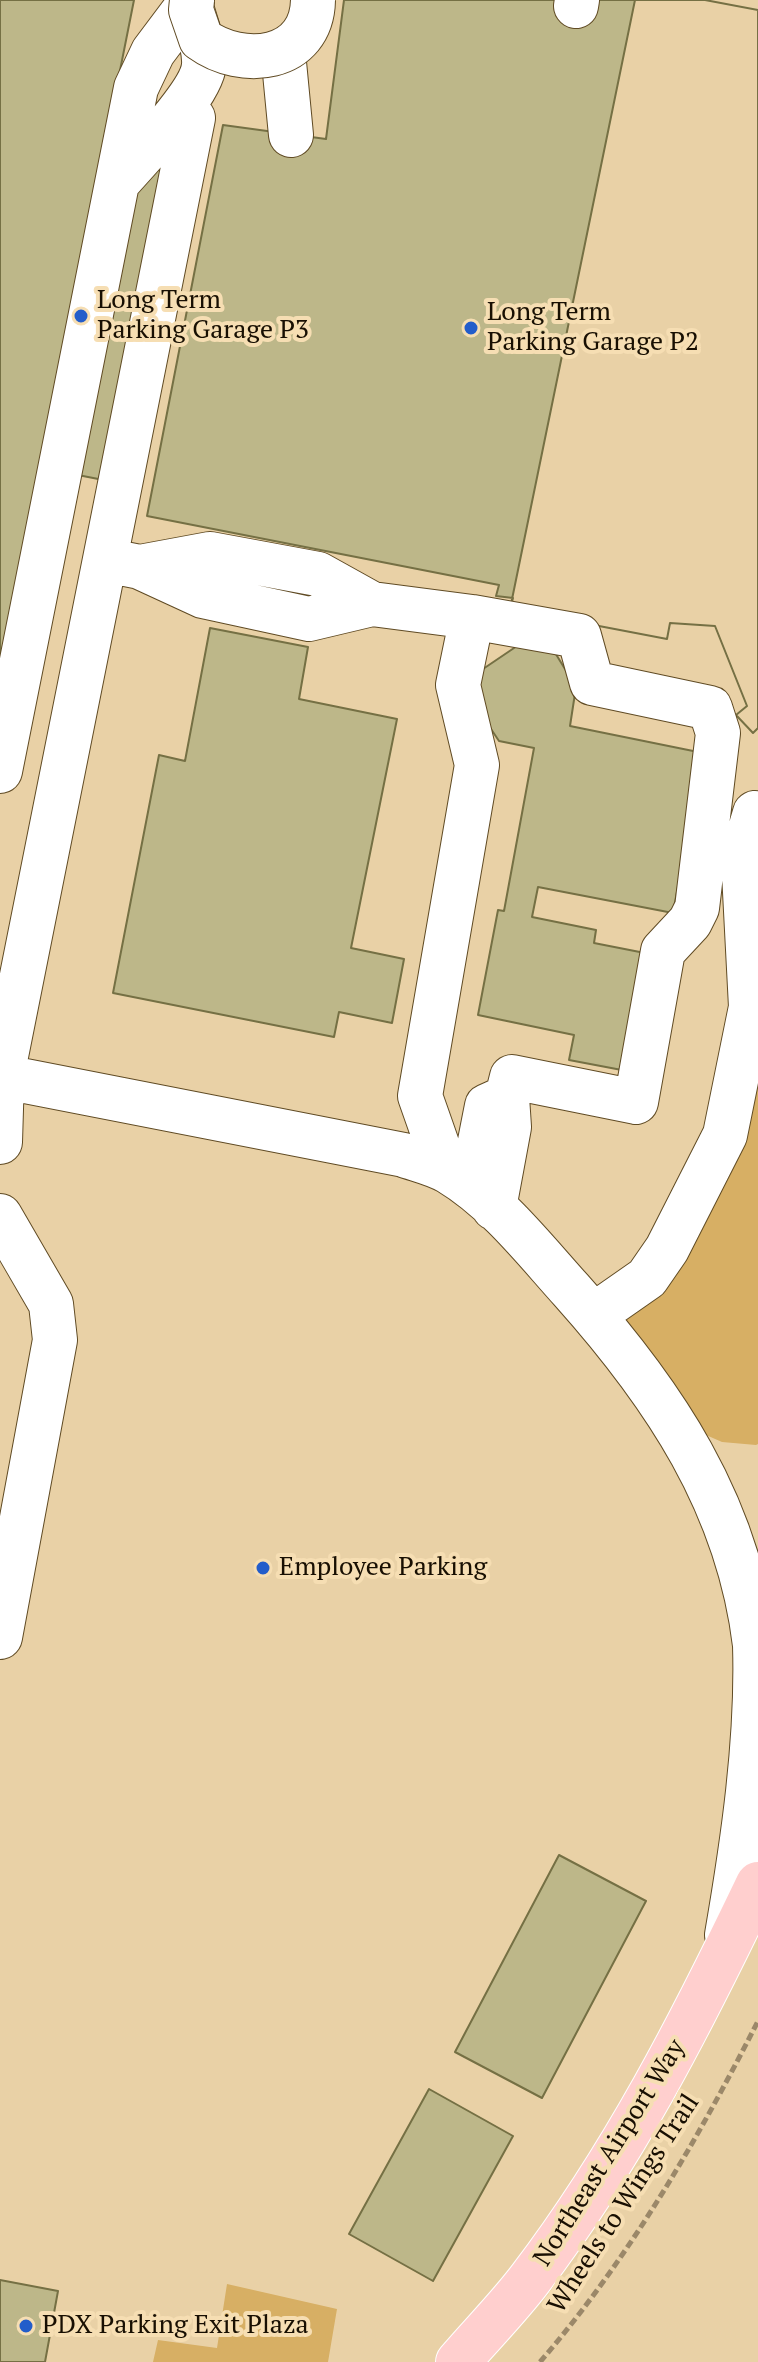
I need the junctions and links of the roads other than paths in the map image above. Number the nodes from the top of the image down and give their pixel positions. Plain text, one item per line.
1 (314, 0) edge
2 (195, 13) edge
3 (283, 52) junction
4 (193, 118) dead end
5 (291, 135) dead end
6 (122, 563) junction
7 (472, 617) junction
8 (0, 771) edge
9 (757, 804) edge
10 (1, 1076) edge
11 (0, 1142) edge
12 (470, 1188) junction
13 (0, 1216) edge
14 (594, 1315) junction
15 (0, 1637) edge
16 (758, 1884) edge
17 (723, 1957) junction
18 (458, 2362) edge

1 - 2 lane, bridge
1 - 3 lane, bridge
2 - 3 lane, bridge
2 - 8 lane
3 - 5 lane
4 - 6 lane
6 - 7 lane
6 - 10 lane
7 - 12 lane
7 - 12 lane
9 - 14 lane
10 - 11 lane
10 - 12 lane
12 - 14 lane
13 - 15 lane
14 - 17 lane
16 - 17 main road, Northeast Airport Way
17 - 18 main road, Northeast Airport Way

